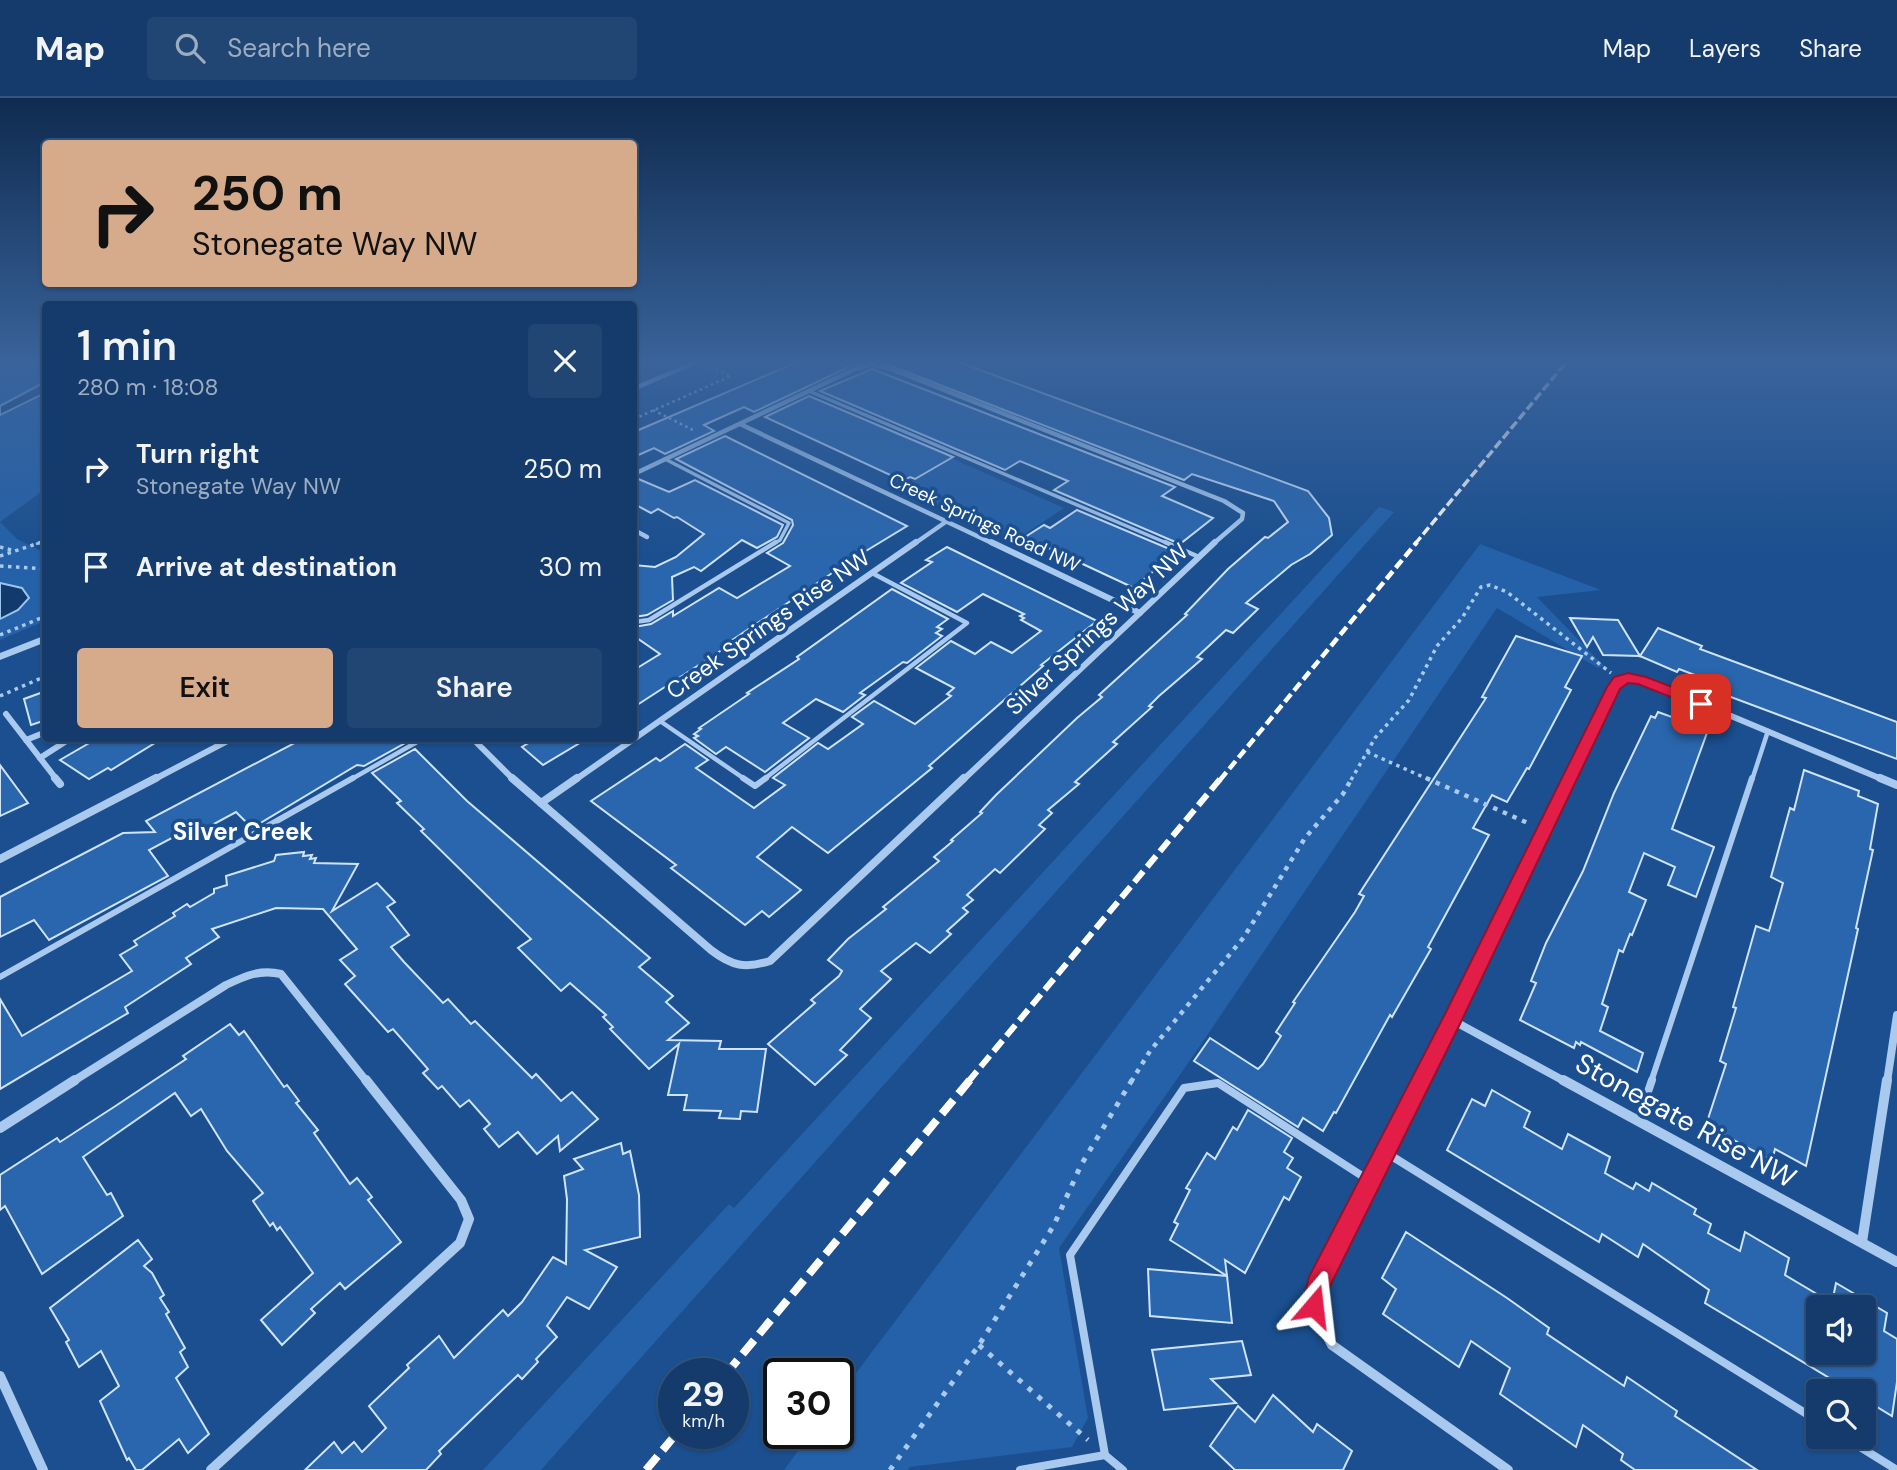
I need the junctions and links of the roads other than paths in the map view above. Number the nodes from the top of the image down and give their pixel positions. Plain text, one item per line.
1 (740, 424) joint
2 (887, 424) edge
3 (1030, 424) edge
4 (665, 459) junction
5 (637, 473) edge
6 (947, 521) junction
7 (637, 532) edge
8 (647, 537) dead end
9 (1199, 557) junction
10 (872, 573) junction
11 (1140, 613) junction
12 (637, 622) edge
13 (42, 640) edge
14 (0, 657) edge
15 (6, 714) dead end
16 (660, 721) junction
17 (1768, 731) junction
18 (42, 734) edge
19 (637, 737) edge
20 (26, 740) junction
21 (65, 742) edge
22 (225, 742) edge
23 (417, 742) edge
24 (476, 742) edge
25 (630, 742) edge
26 (40, 758) junction
27 (60, 784) dead end
28 (1897, 785) edge
29 (541, 803) junction
30 (0, 859) edge
31 (0, 977) edge
32 (1897, 1014) edge
33 (1452, 1020) junction
34 (1638, 1121) junction
35 (0, 1128) edge
36 (1385, 1152) junction
37 (1370, 1181) junction
38 (1861, 1242) junction
39 (1897, 1262) edge
40 (0, 1376) edge
41 (1806, 1414) edge
42 (1863, 1449) edge
43 (1105, 1455) junction
44 (43, 1470) edge
45 (211, 1470) edge
46 (1020, 1470) edge
47 (1124, 1470) edge
48 (1507, 1470) edge
49 (1897, 1470) edge

1 - 4 street, Silver Springs Way NW
1 - 6 street, Creek Springs Road NW
2 - 9 lane
3 - 9 street, Silver Springs Way NW
4 - 5 street, Silver Springs Way NW
4 - 12 lane
6 - 10 street, Creek Springs Rise NW
6 - 11 street, Creek Springs Road NW
7 - 8 street
9 - 11 street, Silver Springs Way NW
10 - 16 street, Creek Springs Rise NW
10 - 16 lane
11 - 29 street, Silver Springs Way NW
13 - 14 street
15 - 20 street
16 - 19 street, Creek Springs Rise NW
17 - 28 street
17 - 33 street
17 - 34 lane
18 - 20 street
20 - 26 street
21 - 26 street
22 - 30 street
23 - 31 lane
24 - 29 street, Silver Springs Way NW
25 - 29 street, Creek Springs Rise NW
26 - 27 street
32 - 38 street
33 - 34 street, Stonegate Rise NW
33 - 36 street
34 - 38 street, Stonegate Rise NW
35 - 45 street
36 - 37 street
36 - 41 lane
37 - 43 lane
37 - 48 street
38 - 39 street, Stonegate Rise NW
40 - 44 street
42 - 49 lane
43 - 46 lane
43 - 47 lane

